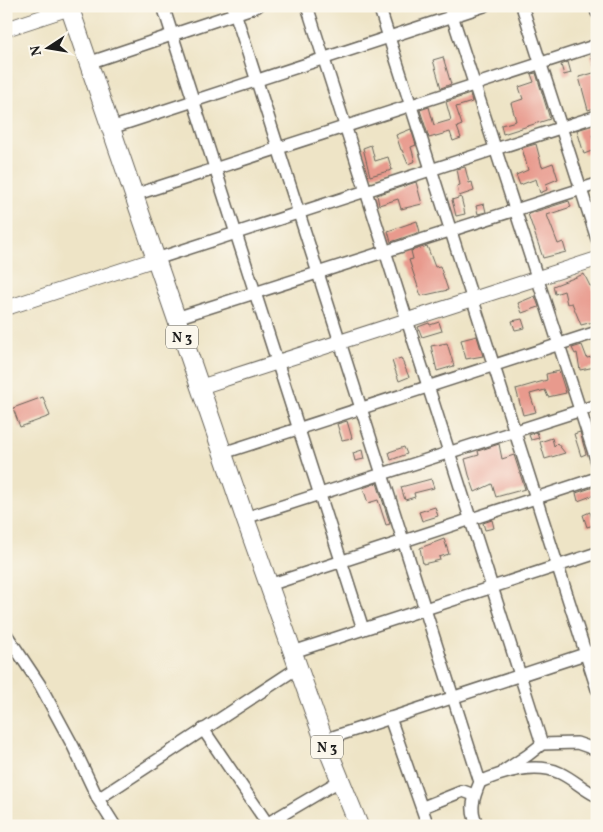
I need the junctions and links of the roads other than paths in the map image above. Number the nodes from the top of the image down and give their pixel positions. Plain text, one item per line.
1 (163, 6) edge
2 (258, 6) edge
3 (308, 6) edge
4 (379, 6) edge
5 (484, 6) edge
6 (522, 6) edge
7 (594, 6) edge
8 (70, 7) edge
9 (235, 10) edge
10 (450, 11) edge
11 (597, 13) edge
12 (6, 29) edge
13 (172, 34) junction
14 (389, 37) junction
15 (597, 45) edge
16 (324, 58) junction
17 (88, 63) junction
18 (540, 63) junction
19 (257, 80) junction
20 (474, 84) junction
21 (193, 100) junction
22 (410, 105) junction
23 (597, 116) edge
24 (346, 126) junction
25 (111, 128) junction
26 (561, 128) junction
27 (279, 148) junction
28 (495, 149) junction
29 (216, 168) junction
30 (431, 170) junction
31 (597, 184) edge
32 (581, 190) junction
33 (366, 191) junction
34 (134, 195) junction
35 (515, 210) junction
36 (299, 212) junction
37 (450, 231) junction
38 (236, 233) junction
39 (597, 239) edge
40 (386, 252) junction
41 (156, 259) junction
42 (597, 259) edge
43 (318, 273) junction
44 (537, 279) junction
45 (256, 293) junction
46 (472, 300) junction
47 (6, 308) edge
48 (176, 318) junction
49 (407, 320) junction
50 (597, 332) edge
51 (340, 342) junction
52 (558, 344) junction
53 (278, 362) junction
54 (493, 365) junction
55 (428, 386) junction
56 (200, 387) junction
57 (597, 405) edge
58 (361, 408) junction
59 (580, 410) junction
60 (299, 428) junction
61 (514, 431) junction
62 (222, 452) junction
63 (449, 452) junction
64 (597, 462) edge
65 (382, 474) junction
66 (597, 478) edge
67 (320, 494) junction
68 (536, 498) junction
69 (245, 518) junction
70 (470, 519) junction
71 (404, 540) junction
72 (597, 553) edge
73 (342, 561) junction
74 (558, 566) junction
75 (269, 585) junction
76 (492, 587) junction
77 (425, 609) junction
78 (364, 629) junction
79 (6, 634) edge
80 (591, 652) edge
81 (296, 659) junction
82 (520, 675) junction
83 (597, 689) edge
84 (454, 697) junction
85 (390, 718) junction
86 (204, 729) junction
87 (324, 740) junction
88 (542, 744) junction
89 (597, 750) edge
90 (500, 774) junction
91 (341, 780) junction
92 (480, 782) junction
93 (474, 795) junction
94 (597, 796) edge
95 (98, 799) junction
96 (423, 807) junction
97 (265, 824) edge
98 (115, 826) edge
99 (358, 826) edge
100 (428, 826) edge
101 (479, 826) edge

1 - 13 street
2 - 9 street
3 - 16 street
4 - 14 street
5 - 10 street
6 - 18 street
7 - 11 street
8 - 12 street
8 - 17 main road, N 3
9 - 13 street
9 - 19 street
10 - 14 street
10 - 20 street
13 - 17 street
13 - 21 street
14 - 16 street
14 - 22 street
15 - 18 street
16 - 19 street
16 - 24 street
17 - 25 main road, N 3
18 - 20 street
18 - 26 street
19 - 21 street
19 - 27 street
20 - 22 street
20 - 28 street
21 - 25 street
21 - 29 street
22 - 24 street
22 - 30 street
23 - 26 street
24 - 27 street
24 - 33 street
25 - 34 main road, N 3
26 - 28 street
26 - 32 street
27 - 29 street
27 - 36 street
28 - 30 street
28 - 35 street
29 - 34 street
29 - 38 street
30 - 33 street
30 - 37 street
31 - 32 street
32 - 35 street
32 - 39 street
33 - 36 street
33 - 40 street
34 - 41 main road, N 3
35 - 37 street
35 - 44 street
36 - 38 street
36 - 43 street
37 - 40 street
37 - 46 street
38 - 41 street
38 - 45 street
40 - 43 street
40 - 49 street
41 - 47 street
41 - 48 main road, N 3
42 - 44 street
43 - 45 street
43 - 51 street
44 - 46 street
44 - 52 street
45 - 48 street
45 - 53 street
46 - 49 street
46 - 54 street
48 - 56 main road, N 3
49 - 51 street
49 - 55 street
50 - 52 street
51 - 53 street
51 - 58 street
52 - 54 street
52 - 59 street
53 - 56 street
53 - 60 street
54 - 55 street
54 - 61 street
55 - 58 street
55 - 63 street
56 - 62 main road, N 3
57 - 59 street
58 - 60 street
58 - 65 street
59 - 61 street
59 - 64 street
60 - 62 street
60 - 67 street
61 - 63 street
61 - 68 street
62 - 69 main road, N 3
63 - 65 street
63 - 70 street
65 - 67 street
65 - 71 street
66 - 68 street
67 - 69 street
67 - 73 street
68 - 70 street
68 - 74 street
69 - 75 main road, N 3
70 - 71 street
70 - 76 street
71 - 73 street
71 - 77 street
72 - 74 street
73 - 75 street
73 - 78 street
74 - 76 street
74 - 80 street
75 - 81 main road, N 3
76 - 77 street
76 - 82 street
77 - 78 street
77 - 84 street
78 - 81 street
79 - 95 street
80 - 82 street
80 - 83 street
81 - 86 street
81 - 87 main road, N 3
82 - 84 street
82 - 88 street
84 - 85 street
84 - 92 street
85 - 87 street
85 - 96 street
86 - 95 street
86 - 97 street
87 - 91 main road, N 3
88 - 89 street
88 - 90 street
90 - 92 street
90 - 94 street
91 - 97 street
91 - 99 main road, N 3
92 - 93 street
93 - 96 street
93 - 101 street
95 - 98 street
96 - 100 street

